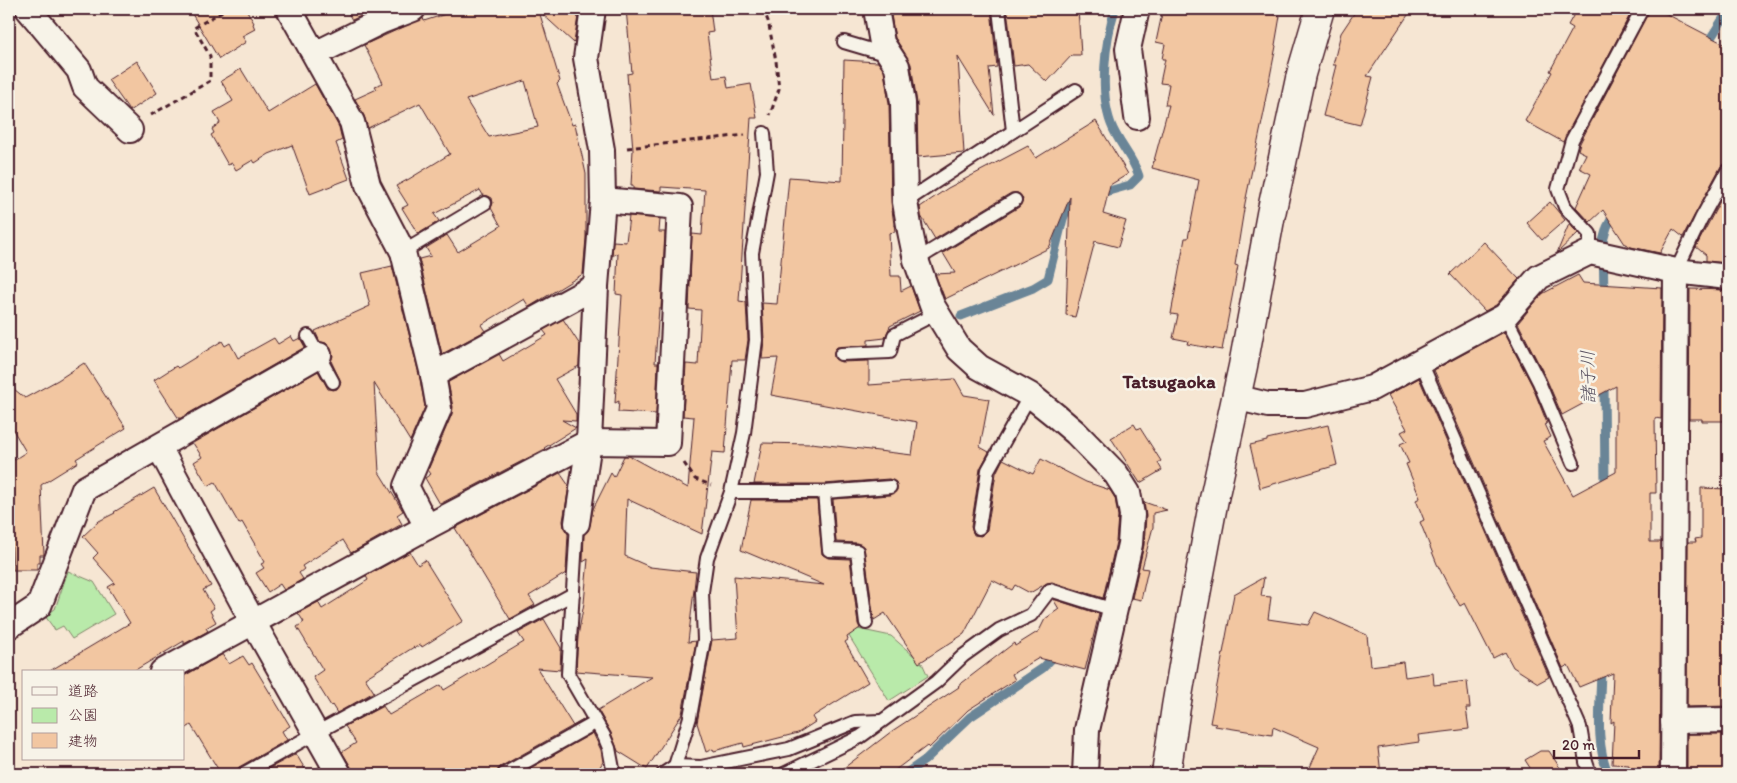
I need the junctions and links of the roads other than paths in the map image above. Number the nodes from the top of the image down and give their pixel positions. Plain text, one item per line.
1 (28, 9) edge
2 (289, 9) edge
3 (413, 9) edge
4 (593, 9) edge
5 (876, 9) edge
6 (999, 9) edge
7 (1136, 9) edge
8 (1320, 9) edge
9 (1642, 9) edge
10 (844, 42) dead end
11 (316, 54) junction
12 (890, 56) junction
13 (1076, 90) dead end
14 (1137, 117) dead end
15 (130, 130) road end
16 (1014, 131) junction
17 (764, 133) road end
18 (1728, 170) edge
19 (603, 200) junction
20 (1016, 200) dead end
21 (906, 202) junction
22 (486, 203) dead end
23 (403, 252) junction
24 (1598, 254) junction
25 (916, 260) junction
26 (1676, 271) junction
27 (1728, 277) edge
28 (596, 286) junction
29 (937, 313) junction
30 (1505, 316) junction
31 (314, 345) joint
32 (841, 354) dead end
33 (1421, 362) junction
34 (433, 375) junction
35 (333, 382) dead end
36 (1030, 395) junction
37 (1235, 397) junction
38 (589, 442) junction
39 (159, 446) junction
40 (1573, 462) dead end
41 (890, 487) dead end
42 (731, 492) junction
43 (824, 492) junction
44 (577, 523) joint
45 (427, 527) junction
46 (979, 528) dead end
47 (573, 594) junction
48 (1104, 608) junction
49 (253, 622) junction
50 (866, 623) dead end
51 (9, 626) edge
52 (166, 670) edge
53 (1728, 720) edge
54 (881, 721) junction
55 (1673, 721) junction
56 (595, 723) junction
57 (316, 733) junction
58 (675, 766) junction
59 (244, 774) edge
60 (339, 774) edge
61 (504, 774) edge
62 (614, 774) edge
63 (663, 774) edge
64 (784, 774) edge
65 (1085, 774) edge
66 (1166, 774) edge
67 (1590, 774) edge
68 (1673, 774) edge

1 - 15 street
2 - 11 street
3 - 11 street
4 - 19 street
5 - 12 street
6 - 16 lane
7 - 14 street
8 - 37 street
9 - 24 lane
10 - 12 lane
11 - 23 street
12 - 21 street
13 - 16 lane
16 - 21 lane
17 - 42 lane
18 - 26 lane
19 - 28 street
19 - 38 street
20 - 25 lane
21 - 25 street
22 - 23 lane
23 - 34 street
24 - 26 street
24 - 30 street
25 - 29 street
26 - 27 street
26 - 55 street
28 - 34 street
28 - 38 street
29 - 32 lane
29 - 36 street
30 - 33 street
30 - 40 lane
31 - 35 lane
31 - 39 street
33 - 37 street
33 - 67 lane
34 - 45 street
36 - 46 lane
36 - 48 street
37 - 66 street
38 - 44 street
38 - 45 street
39 - 49 street
39 - 51 street
41 - 43 lane
42 - 43 lane
42 - 58 lane
43 - 50 lane
44 - 47 lane
45 - 49 street
47 - 56 lane
47 - 57 lane
48 - 54 lane
48 - 65 street
49 - 52 street
49 - 57 street
53 - 55 street
54 - 58 lane
54 - 64 lane
55 - 68 street
56 - 61 lane
56 - 62 lane
57 - 59 lane
57 - 60 street
58 - 63 lane

